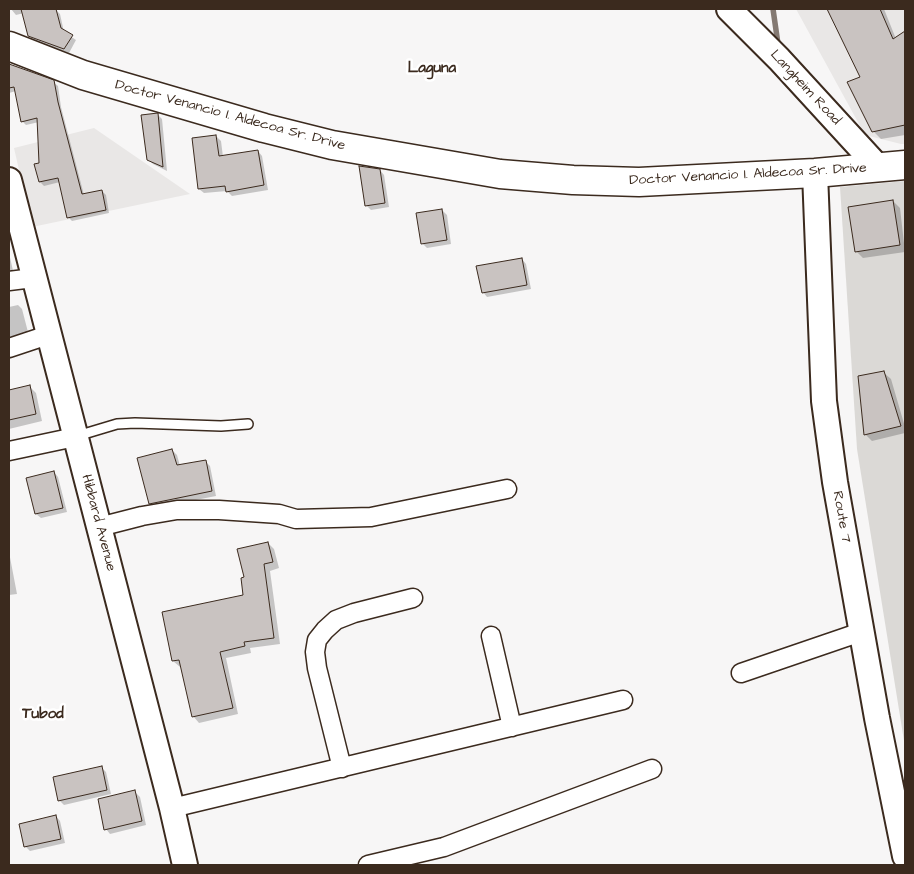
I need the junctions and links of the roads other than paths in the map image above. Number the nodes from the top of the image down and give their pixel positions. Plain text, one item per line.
1 (729, 9) edge
2 (9, 46) edge
3 (905, 165) edge
4 (879, 168) junction
5 (815, 173) junction
6 (9, 180) edge
7 (34, 278) junction
8 (9, 281) edge
9 (48, 335) junction
10 (9, 348) edge
11 (248, 424) dead end
12 (75, 437) junction
13 (9, 451) edge
14 (507, 489) dead end
15 (99, 527) junction
16 (413, 598) dead end
17 (861, 632) junction
18 (491, 636) dead end
19 (741, 673) dead end
20 (623, 700) dead end
21 (512, 727) junction
22 (342, 768) junction
23 (652, 769) dead end
24 (172, 808) junction
25 (905, 856) edge
26 (186, 865) edge
27 (368, 865) edge

1 - 4 street, Langheim Road
2 - 5 highway, Doctor Venancio I. Aldecoa Sr. Drive
3 - 4 highway, Doctor Venancio I. Aldecoa Sr. Drive
4 - 5 highway, Doctor Venancio I. Aldecoa Sr. Drive
5 - 17 street, Route 7
6 - 7 street, Hibbard Avenue
7 - 8 street
7 - 9 street, Hibbard Avenue
9 - 10 street
9 - 12 street, Hibbard Avenue
11 - 12 lane
12 - 13 street
12 - 15 street, Hibbard Avenue
14 - 15 street
15 - 24 street, Hibbard Avenue
16 - 22 street
17 - 19 street
17 - 25 street, Route 7
18 - 21 street
20 - 21 street
21 - 22 street
22 - 24 street
23 - 27 street
24 - 26 street, Hibbard Avenue

